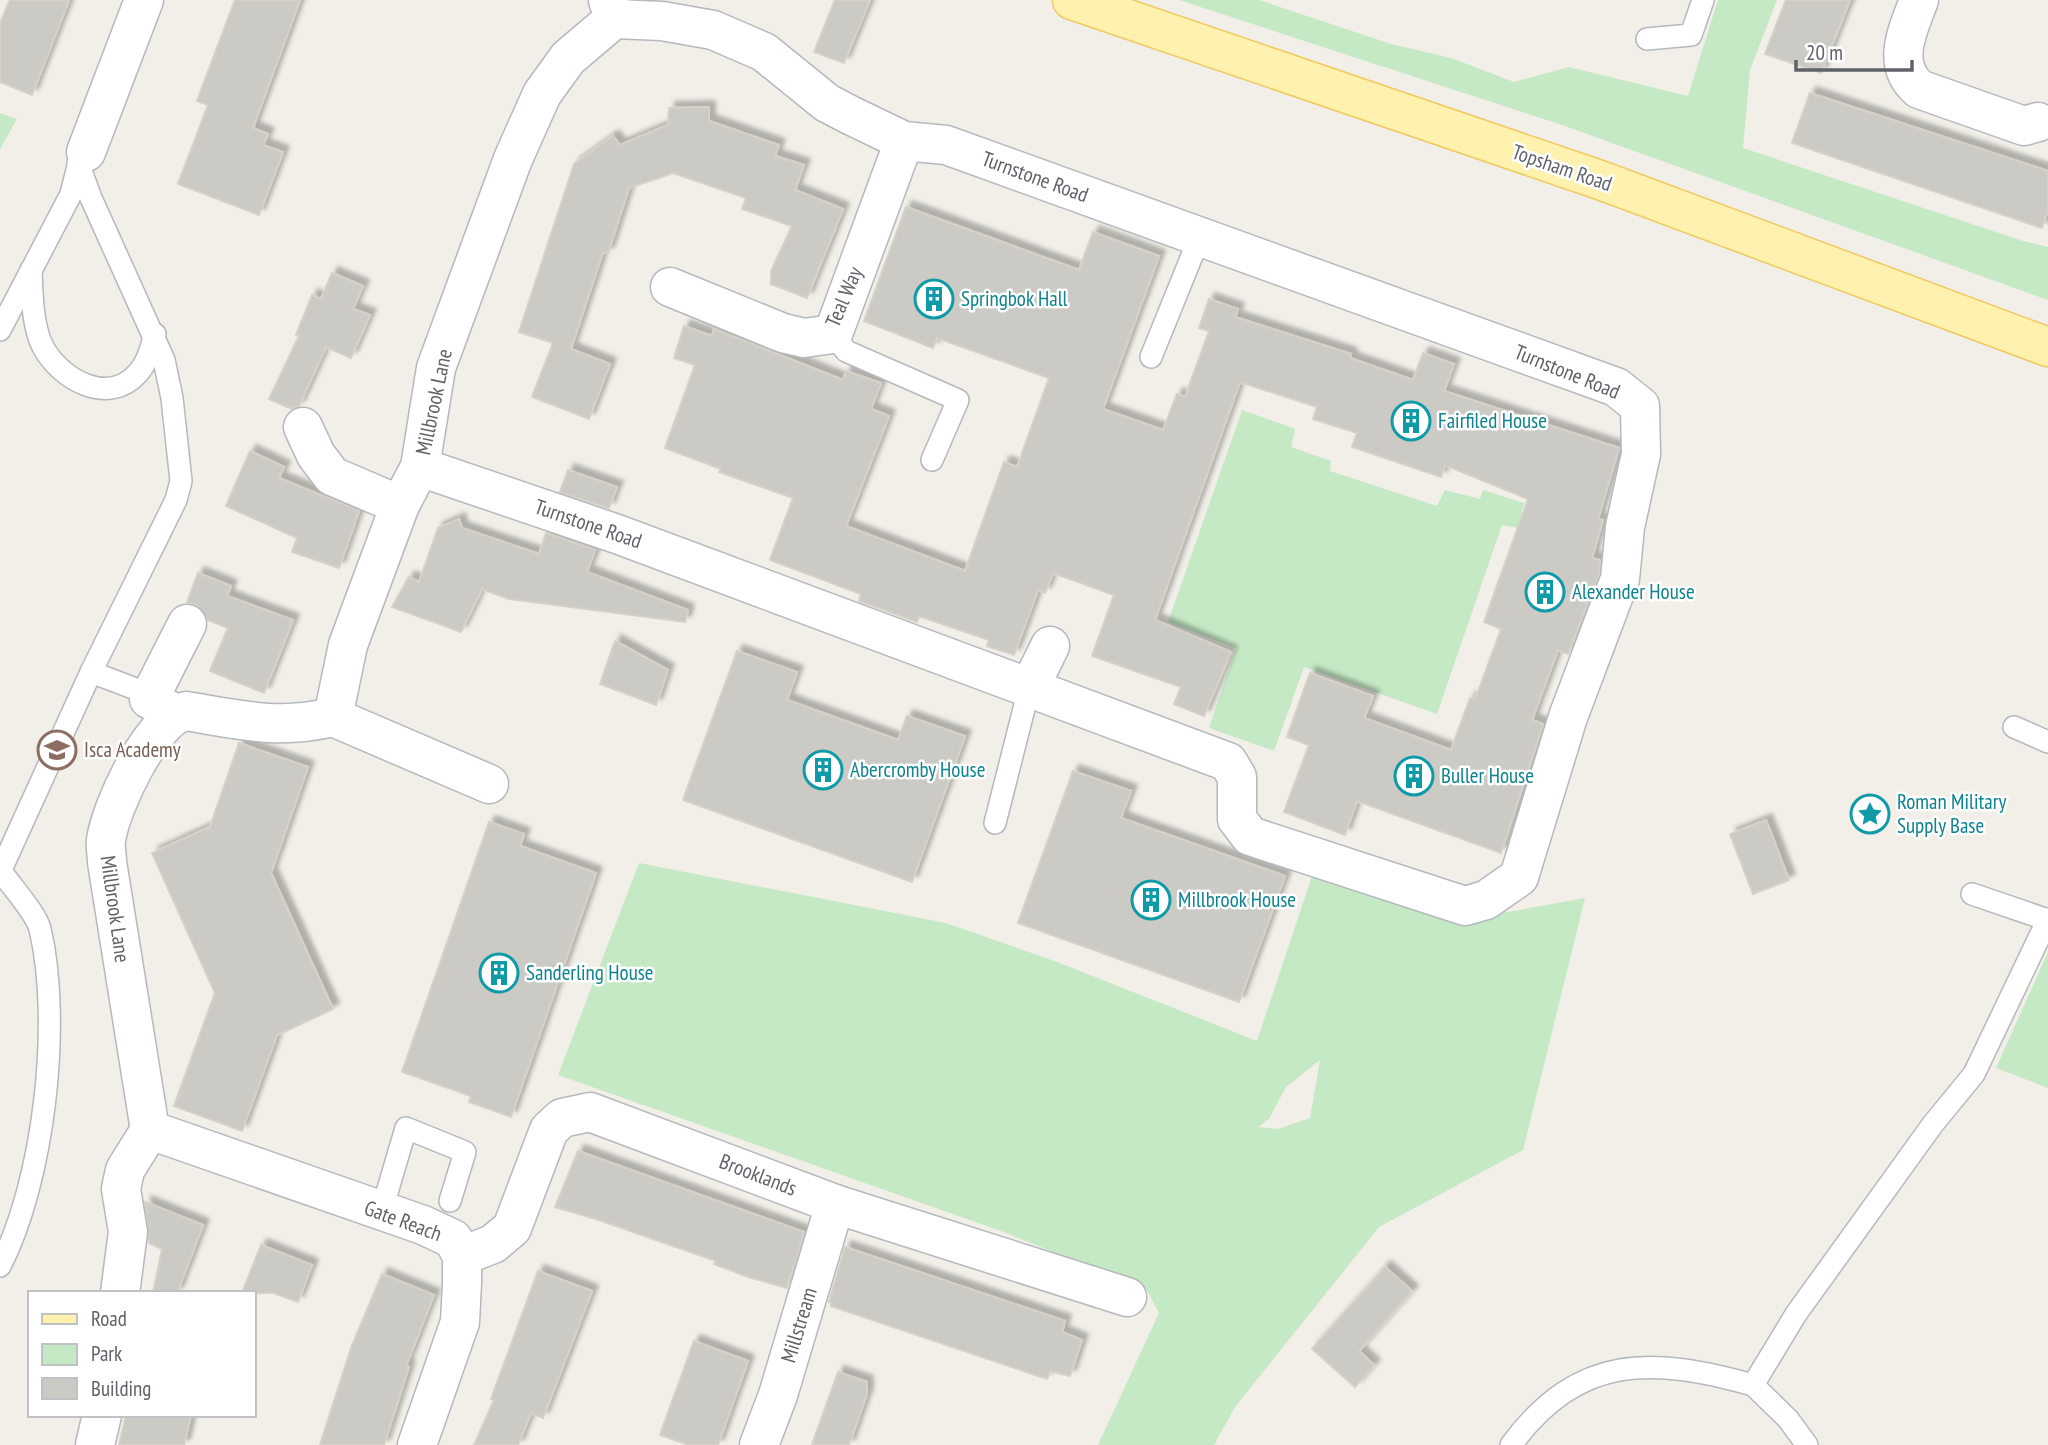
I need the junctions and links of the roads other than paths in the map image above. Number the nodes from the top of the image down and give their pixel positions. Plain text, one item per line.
1 (144, 0) edge
2 (1072, 0) edge
3 (1703, 0) edge
4 (1919, 0) edge
5 (611, 9) edge
6 (1647, 39) dead end
7 (2038, 122) dead end
8 (904, 141) junction
9 (82, 157) junction
10 (1200, 236) junction
11 (31, 270) junction
12 (670, 287) dead end
13 (0, 330) edge
14 (155, 334) junction
15 (833, 334) junction
16 (2048, 347) edge
17 (1151, 357) dead end
18 (303, 427) dead end
19 (932, 460) dead end
20 (420, 467) junction
21 (400, 505) junction
22 (187, 624) dead end
23 (1050, 646) dead end
24 (91, 672) junction
25 (1029, 689) junction
26 (162, 706) junction
27 (333, 717) junction
28 (2014, 727) dead end
29 (2048, 742) edge
30 (489, 784) dead end
31 (996, 822) dead end
32 (0, 872) edge
33 (1972, 894) dead end
34 (2048, 919) edge
35 (150, 1130) junction
36 (450, 1201) dead end
37 (835, 1204) junction
38 (381, 1213) junction
39 (462, 1256) junction
40 (0, 1266) edge
41 (121, 1291) edge
42 (1127, 1297) dead end
43 (1753, 1385) junction
44 (102, 1417) edge
45 (95, 1445) edge
46 (416, 1445) edge
47 (759, 1445) edge
48 (1511, 1445) edge
49 (1807, 1445) edge

1 - 9 street
2 - 16 main road, Topsham Road
3 - 6 lane
4 - 7 street
5 - 8 street, Turnstone Road
5 - 20 street, Millbrook Lane
8 - 10 street, Turnstone Road
8 - 15 street, Teal Way
9 - 11 lane
9 - 14 lane
10 - 17 lane
10 - 25 street, Turnstone Road
11 - 13 lane
11 - 14 lane
12 - 15 street, Teal Way
14 - 24 lane
15 - 19 lane
18 - 21 street
20 - 21 street, Millbrook Lane
20 - 25 street, Turnstone Road
21 - 27 street, Millbrook Lane
22 - 26 street, Millbrook Lane
23 - 25 street
24 - 26 lane
24 - 32 lane
25 - 31 lane
26 - 27 street
26 - 35 street, Millbrook Lane
27 - 30 street
28 - 29 lane
32 - 40 lane
33 - 34 lane
34 - 43 lane
35 - 38 street, Gate Reach
35 - 41 street
36 - 38 lane
37 - 39 street, Brooklands
37 - 42 street, Brooklands
37 - 47 street, Millstream
38 - 39 street, Gate Reach
39 - 46 street, Gate Reach
43 - 48 lane
43 - 49 lane
44 - 45 street

